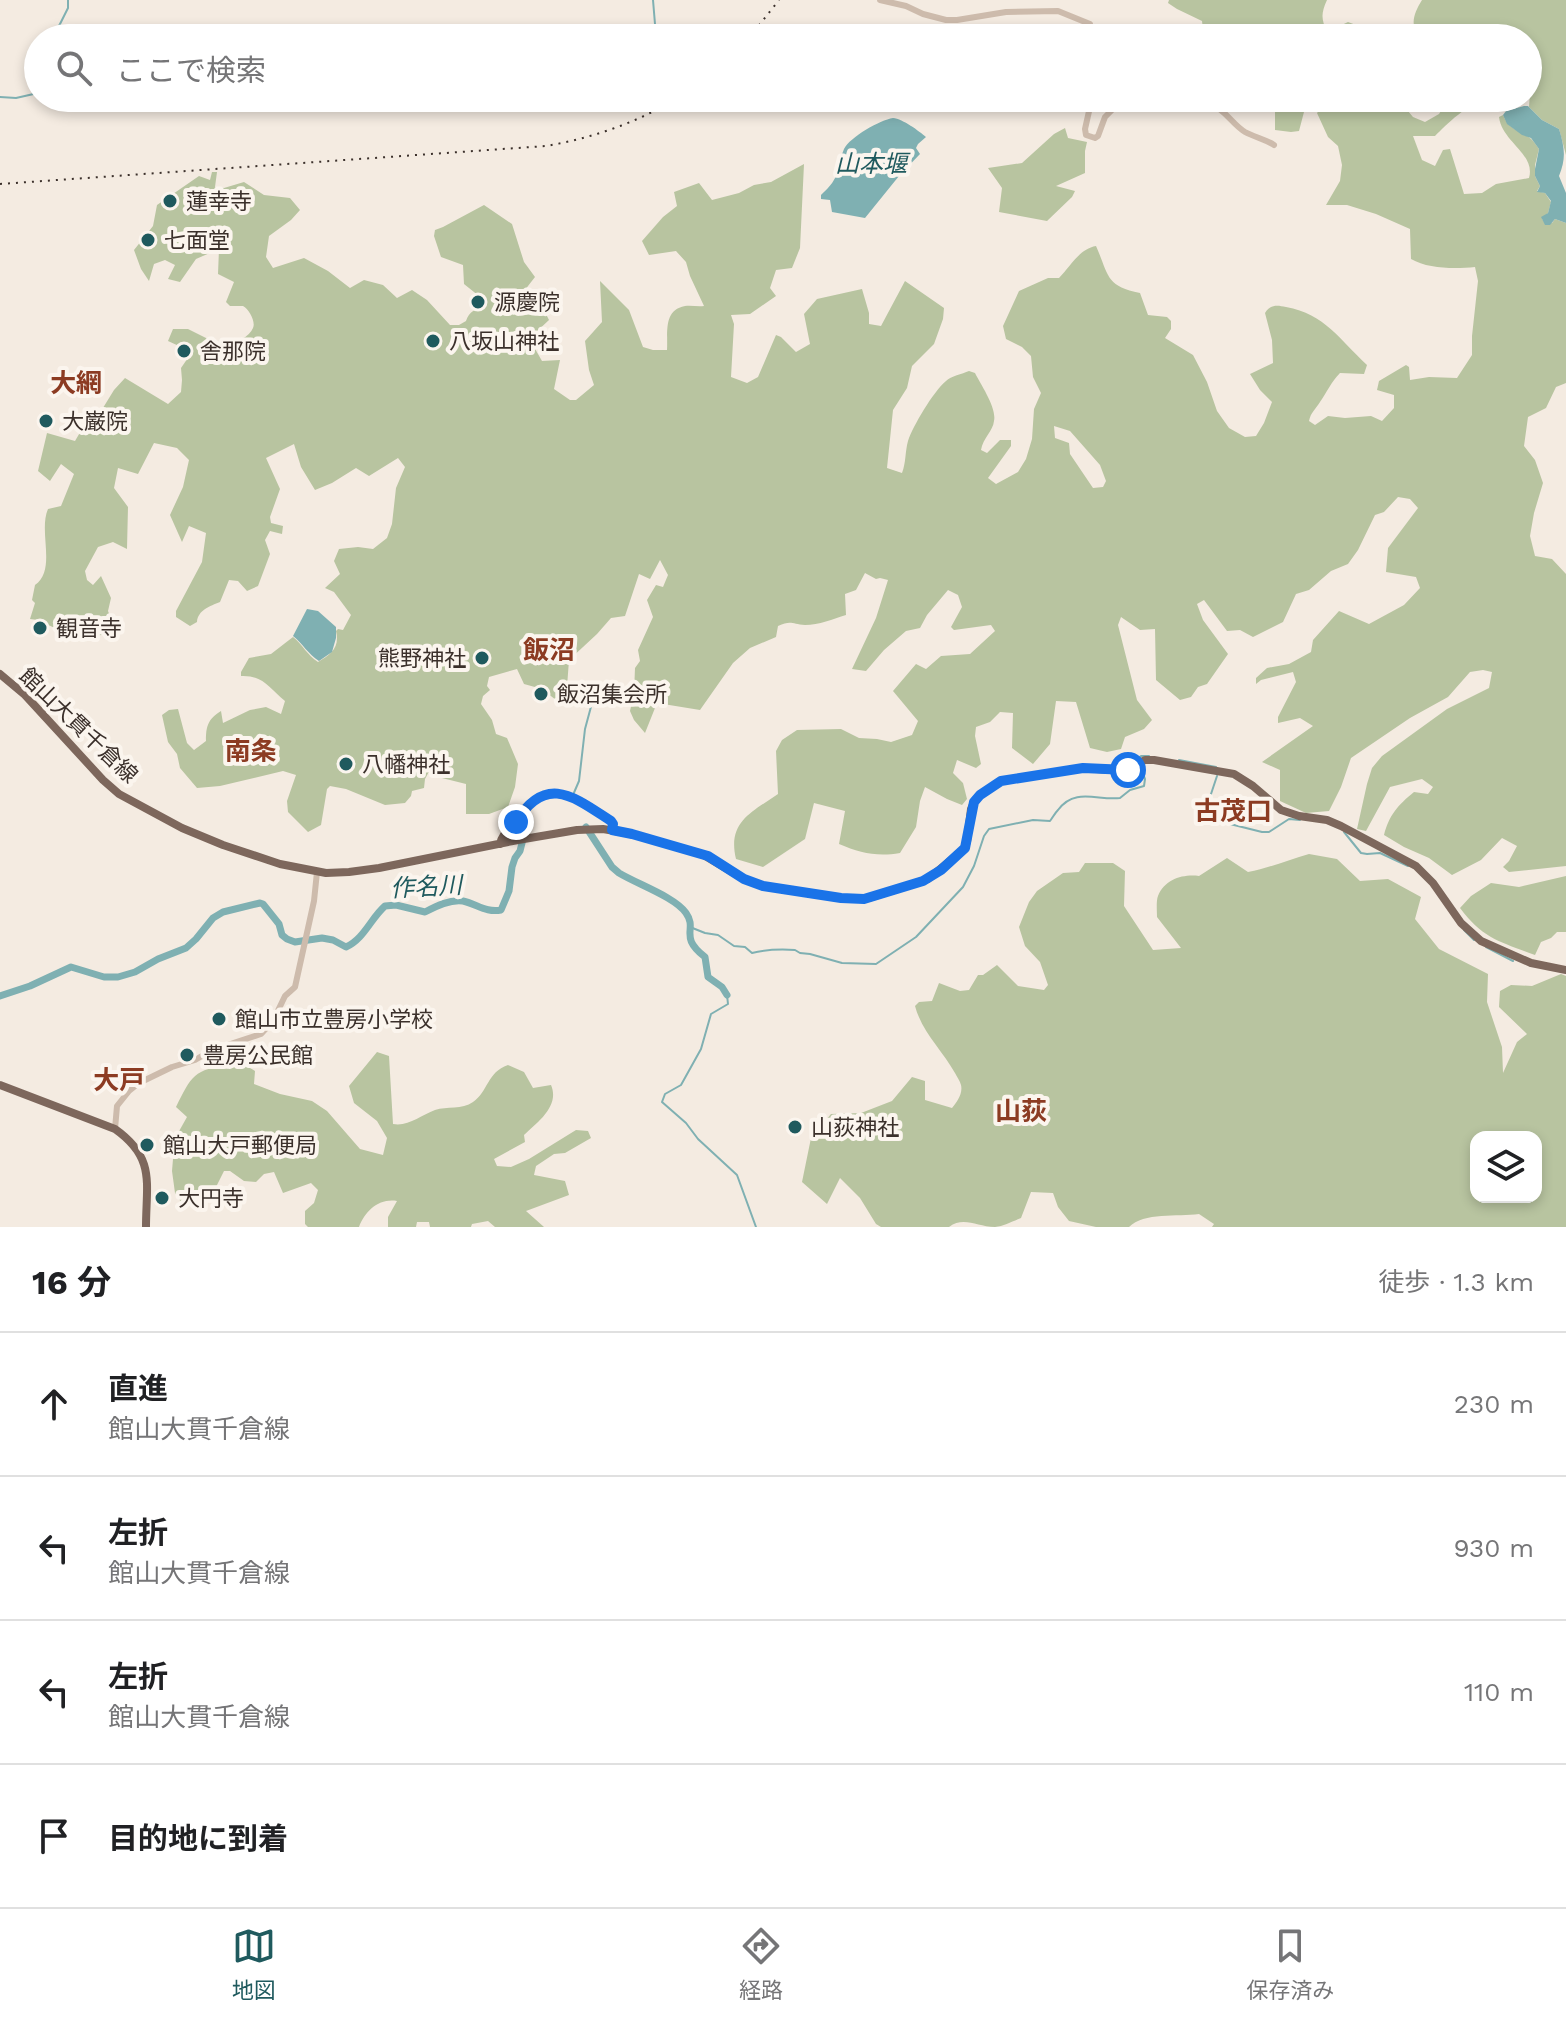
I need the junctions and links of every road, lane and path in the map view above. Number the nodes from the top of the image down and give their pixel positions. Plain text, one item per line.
1 (880, 0) edge
2 (1090, 24) edge
3 (1089, 112) edge
4 (1110, 112) edge
5 (1222, 112) edge
6 (1274, 145) dead end
7 (0, 674) edge
8 (612, 830) junction
9 (500, 844) junction
10 (317, 872) junction
11 (1566, 970) edge
12 (0, 1085) edge
13 (115, 1129) junction
14 (146, 1227) edge

1 - 2 street
3 - 4 street
5 - 6 street
7 - 10 main road, 館山大貫千倉線
8 - 9 main road, 館山大貫千倉線
8 - 9 main road
8 - 11 main road, 館山大貫千倉線
9 - 10 main road, 館山大貫千倉線
10 - 13 street
12 - 13 main road
13 - 14 main road

